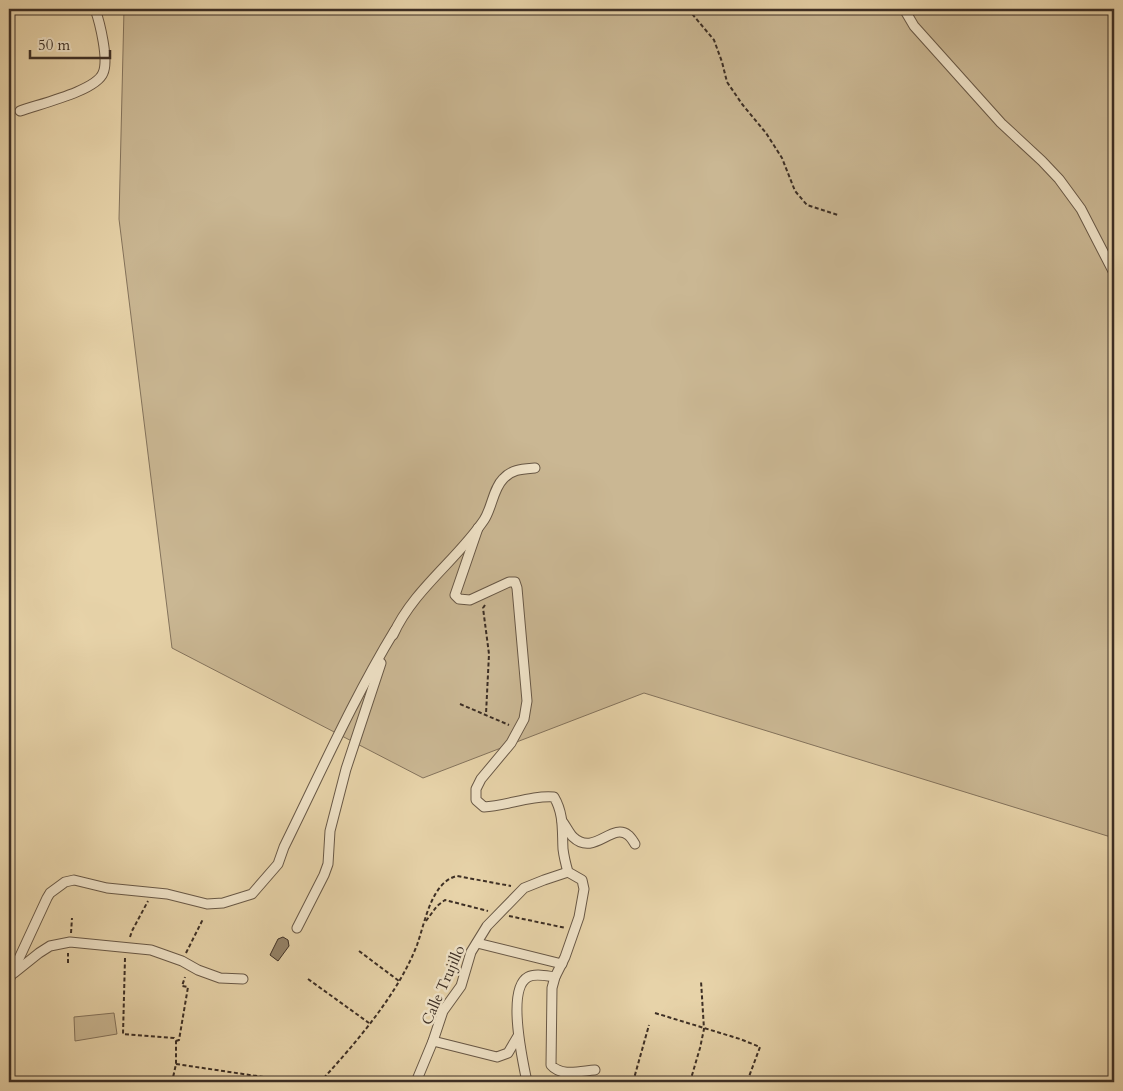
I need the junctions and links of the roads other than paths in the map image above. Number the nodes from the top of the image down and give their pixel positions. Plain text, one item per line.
1 (95, 9) edge
2 (904, 9) edge
3 (20, 110) dead end
4 (1114, 273) edge
5 (535, 468) dead end
6 (478, 528) junction
7 (395, 630) junction
8 (562, 820) junction
9 (635, 844) dead end
10 (568, 872) junction
11 (297, 928) dead end
12 (477, 943) junction
13 (562, 964) junction
14 (555, 976) junction
15 (9, 979) edge
16 (243, 980) dead end
17 (518, 1036) junction
18 (433, 1041) junction
19 (595, 1070) dead end
20 (416, 1082) edge
21 (527, 1082) edge

1 - 3 street
2 - 4 street
5 - 6 street
6 - 7 street
6 - 8 street
7 - 11 street
7 - 15 street
8 - 9 street
8 - 10 street
10 - 12 street, Calle Trujillo
10 - 13 street
12 - 13 street
12 - 18 street, Calle Trujillo
13 - 14 street
14 - 17 street
14 - 19 street
15 - 16 street
17 - 18 street
17 - 21 street
18 - 20 street, Calle Trujillo

